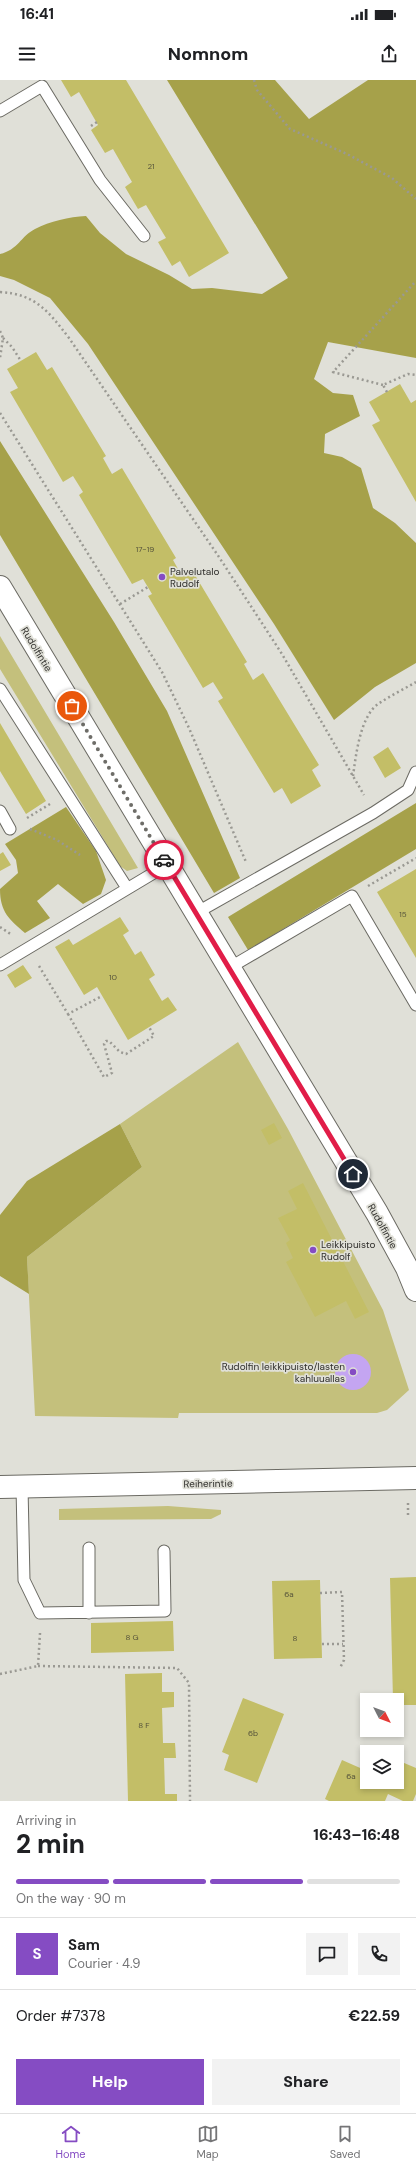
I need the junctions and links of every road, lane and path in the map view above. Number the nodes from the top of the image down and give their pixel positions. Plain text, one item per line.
1 (254, 80) edge
2 (0, 111) edge
3 (416, 199) edge
4 (144, 236) dead end
5 (416, 281) edge
6 (0, 292) edge
7 (0, 332) edge
8 (3, 338) junction
9 (0, 358) edge
10 (21, 361) dead end
11 (416, 375) edge
12 (383, 385) junction
13 (387, 392) dead end
14 (0, 413) edge
15 (0, 587) edge
16 (148, 587) dead end
17 (120, 604) junction
18 (416, 682) edge
19 (0, 689) edge
20 (416, 772) edge
21 (353, 776) junction
22 (45, 807) dead end
23 (0, 812) edge
24 (374, 813) junction
25 (28, 817) dead end
26 (26, 827) dead end
27 (10, 829) dead end
28 (416, 858) edge
29 (167, 864) junction
30 (115, 867) junction
31 (254, 881) junction
32 (127, 888) junction
33 (352, 896) junction
34 (196, 913) junction
35 (28, 948) junction
36 (0, 965) edge
37 (229, 968) junction
38 (102, 996) dead end
39 (416, 1005) edge
40 (68, 1014) junction
41 (150, 1027) dead end
42 (415, 1285) edge
43 (416, 1478) edge
44 (0, 1487) edge
45 (22, 1487) junction
46 (89, 1548) dead end
47 (164, 1551) dead end
48 (320, 1593) dead end
49 (40, 1613) junction
50 (89, 1613) junction
51 (322, 1644) dead end
52 (343, 1644) junction
53 (38, 1666) junction
54 (340, 1668) dead end
55 (0, 1674) edge
56 (190, 1801) edge

1 - 3 path
2 - 4 lane
5 - 12 path
6 - 21 path
7 - 8 path
8 - 9 path
8 - 10 path
11 - 12 path
12 - 13 path
14 - 17 path
15 - 29 street, Rudolfintie
16 - 17 path
17 - 31 path
18 - 21 path
19 - 30 lane
20 - 24 lane
21 - 24 path
22 - 25 path
23 - 27 lane
24 - 31 lane
26 - 30 path
28 - 33 path
29 - 32 lane
29 - 34 street, Rudolfintie
30 - 32 lane
31 - 34 lane
32 - 35 lane
33 - 37 lane
33 - 39 lane
34 - 37 street, Rudolfintie
35 - 36 lane
35 - 40 path
37 - 42 street, Rudolfintie
38 - 40 path
40 - 41 path
43 - 45 street, Reiherintie
44 - 45 street, Reiherintie
45 - 49 lane
46 - 50 lane
47 - 50 lane
48 - 52 path
49 - 50 lane
49 - 53 path
51 - 52 path
52 - 54 path
53 - 55 path
53 - 56 path

